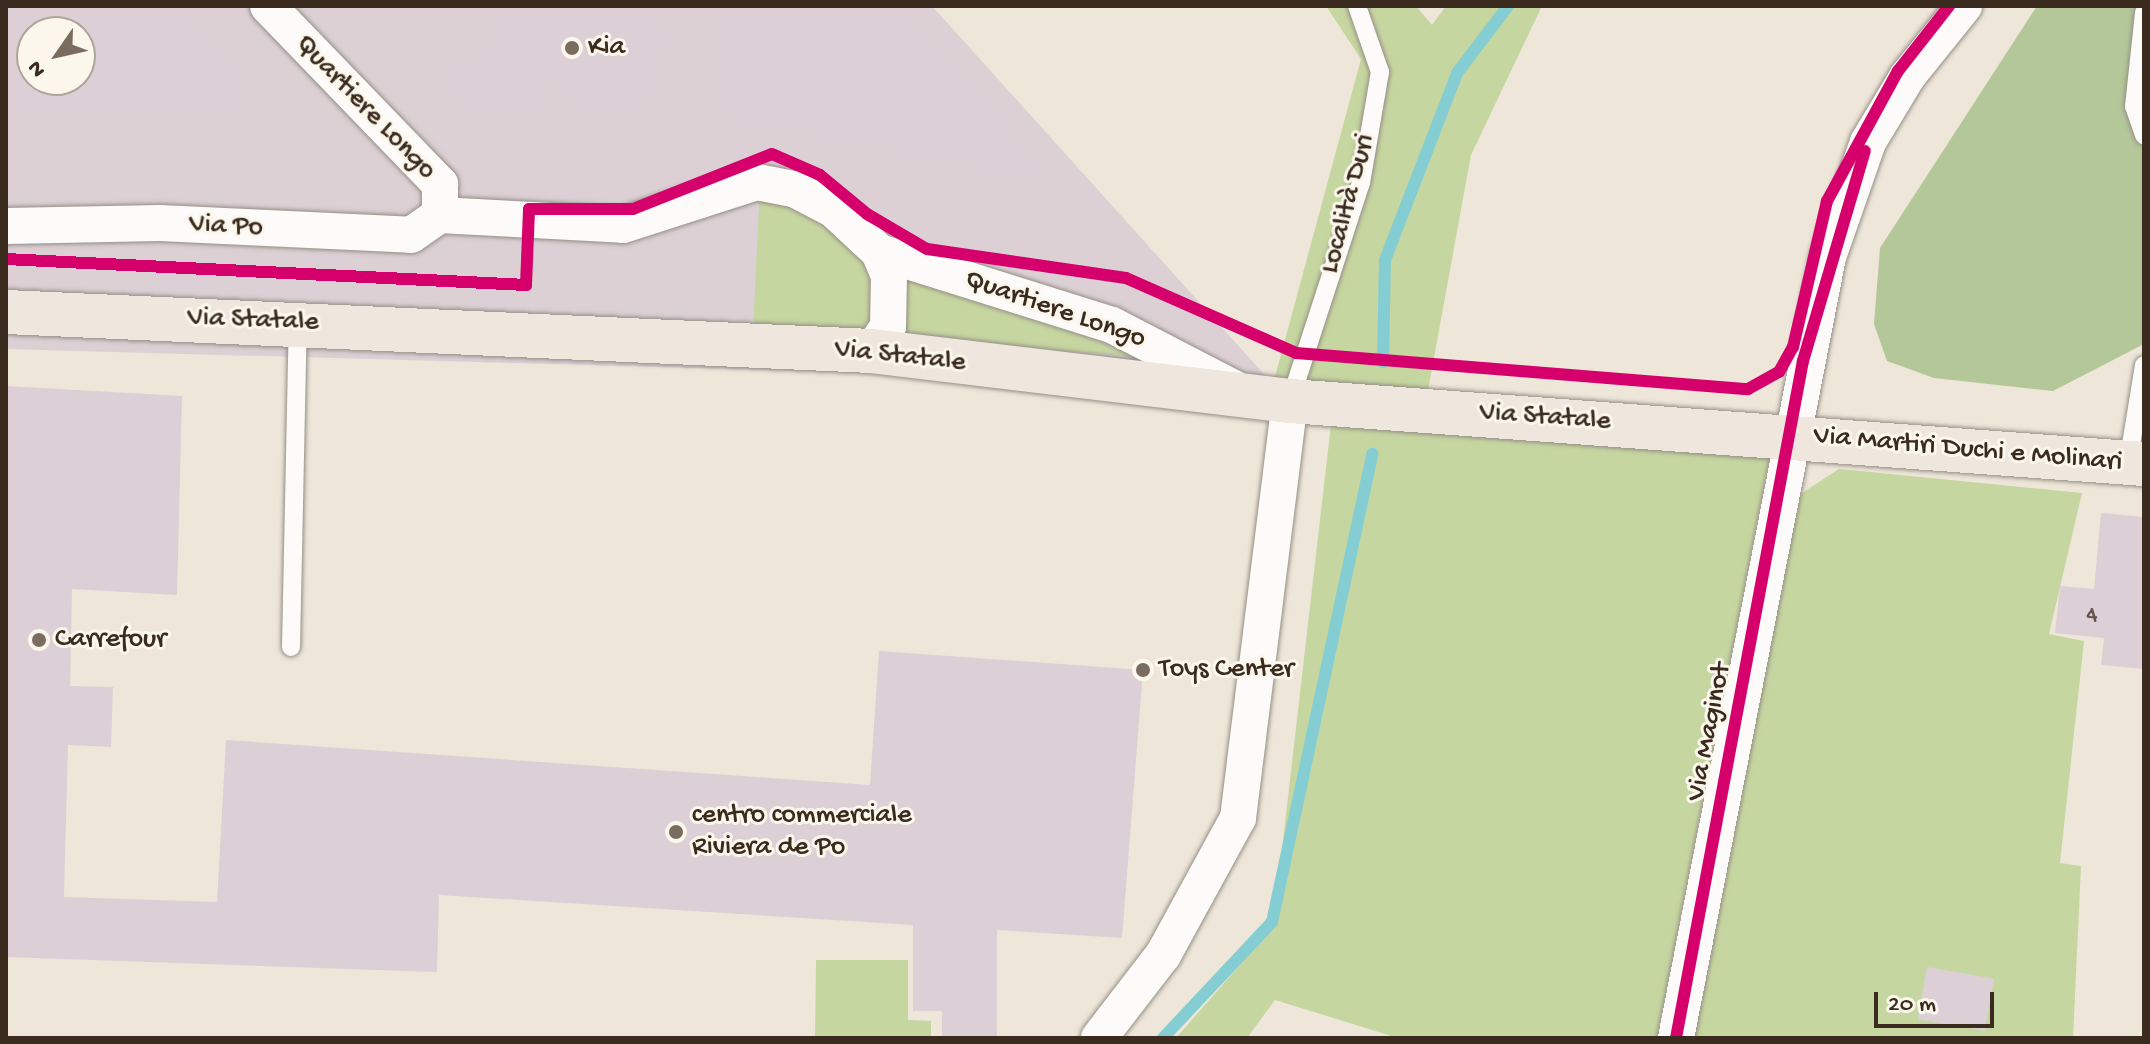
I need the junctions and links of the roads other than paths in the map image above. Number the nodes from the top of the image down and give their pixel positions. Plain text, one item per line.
1 (268, 6) edge
2 (1357, 6) edge
3 (1964, 6) edge
4 (2144, 13) edge
5 (2144, 135) edge
6 (440, 215) junction
7 (6, 226) edge
8 (879, 252) junction
9 (6, 312) edge
10 (298, 322) junction
11 (871, 351) junction
12 (2144, 365) edge
13 (1270, 399) junction
14 (1791, 435) junction
15 (2136, 464) edge
16 (291, 647) dead end
17 (1099, 1038) edge
18 (1676, 1038) edge

1 - 6 street, Quartiere Longo
2 - 13 lane, Località Duri
3 - 14 street, Via Maginot
4 - 5 lane
6 - 7 street, Via Po
6 - 8 street, Quartiere Longo
8 - 11 street
8 - 13 street, Quartiere Longo
9 - 10 main road, Via Statale
10 - 11 main road, Via Statale
10 - 16 lane
11 - 13 main road, Via Statale
12 - 15 lane
13 - 14 main road, Via Statale
13 - 17 street
14 - 15 main road, Via Martiri Duchi e Molinari
14 - 18 street, Via Maginot

